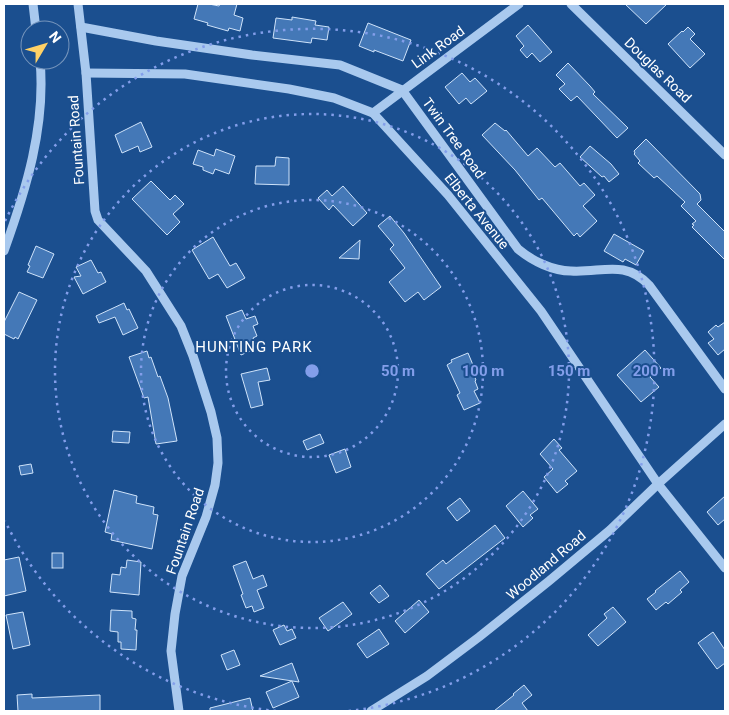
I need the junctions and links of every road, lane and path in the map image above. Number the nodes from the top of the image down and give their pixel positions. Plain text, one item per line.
1 (33, 4) edge
2 (78, 4) edge
3 (520, 4) edge
4 (571, 4) edge
5 (35, 20) edge
6 (81, 28) junction
7 (40, 70) edge
8 (86, 73) junction
9 (402, 90) junction
10 (373, 112) junction
11 (725, 155) edge
12 (4, 251) edge
13 (725, 389) edge
14 (725, 424) edge
15 (658, 484) junction
16 (725, 568) edge
17 (179, 711) edge
18 (371, 711) edge

1 - 5 street
2 - 6 street, Fountain Road
3 - 9 street, Link Road
4 - 11 street, Douglas Road
6 - 8 street, Fountain Road
6 - 9 street
7 - 12 street
8 - 10 street, Elberta Avenue
8 - 17 street, Fountain Road
9 - 10 street, Link Road
9 - 13 street, Twin Tree Road
10 - 15 street, Elberta Avenue
14 - 15 street, Woodland Road
15 - 16 street, Elberta Avenue
15 - 18 street, Woodland Road

